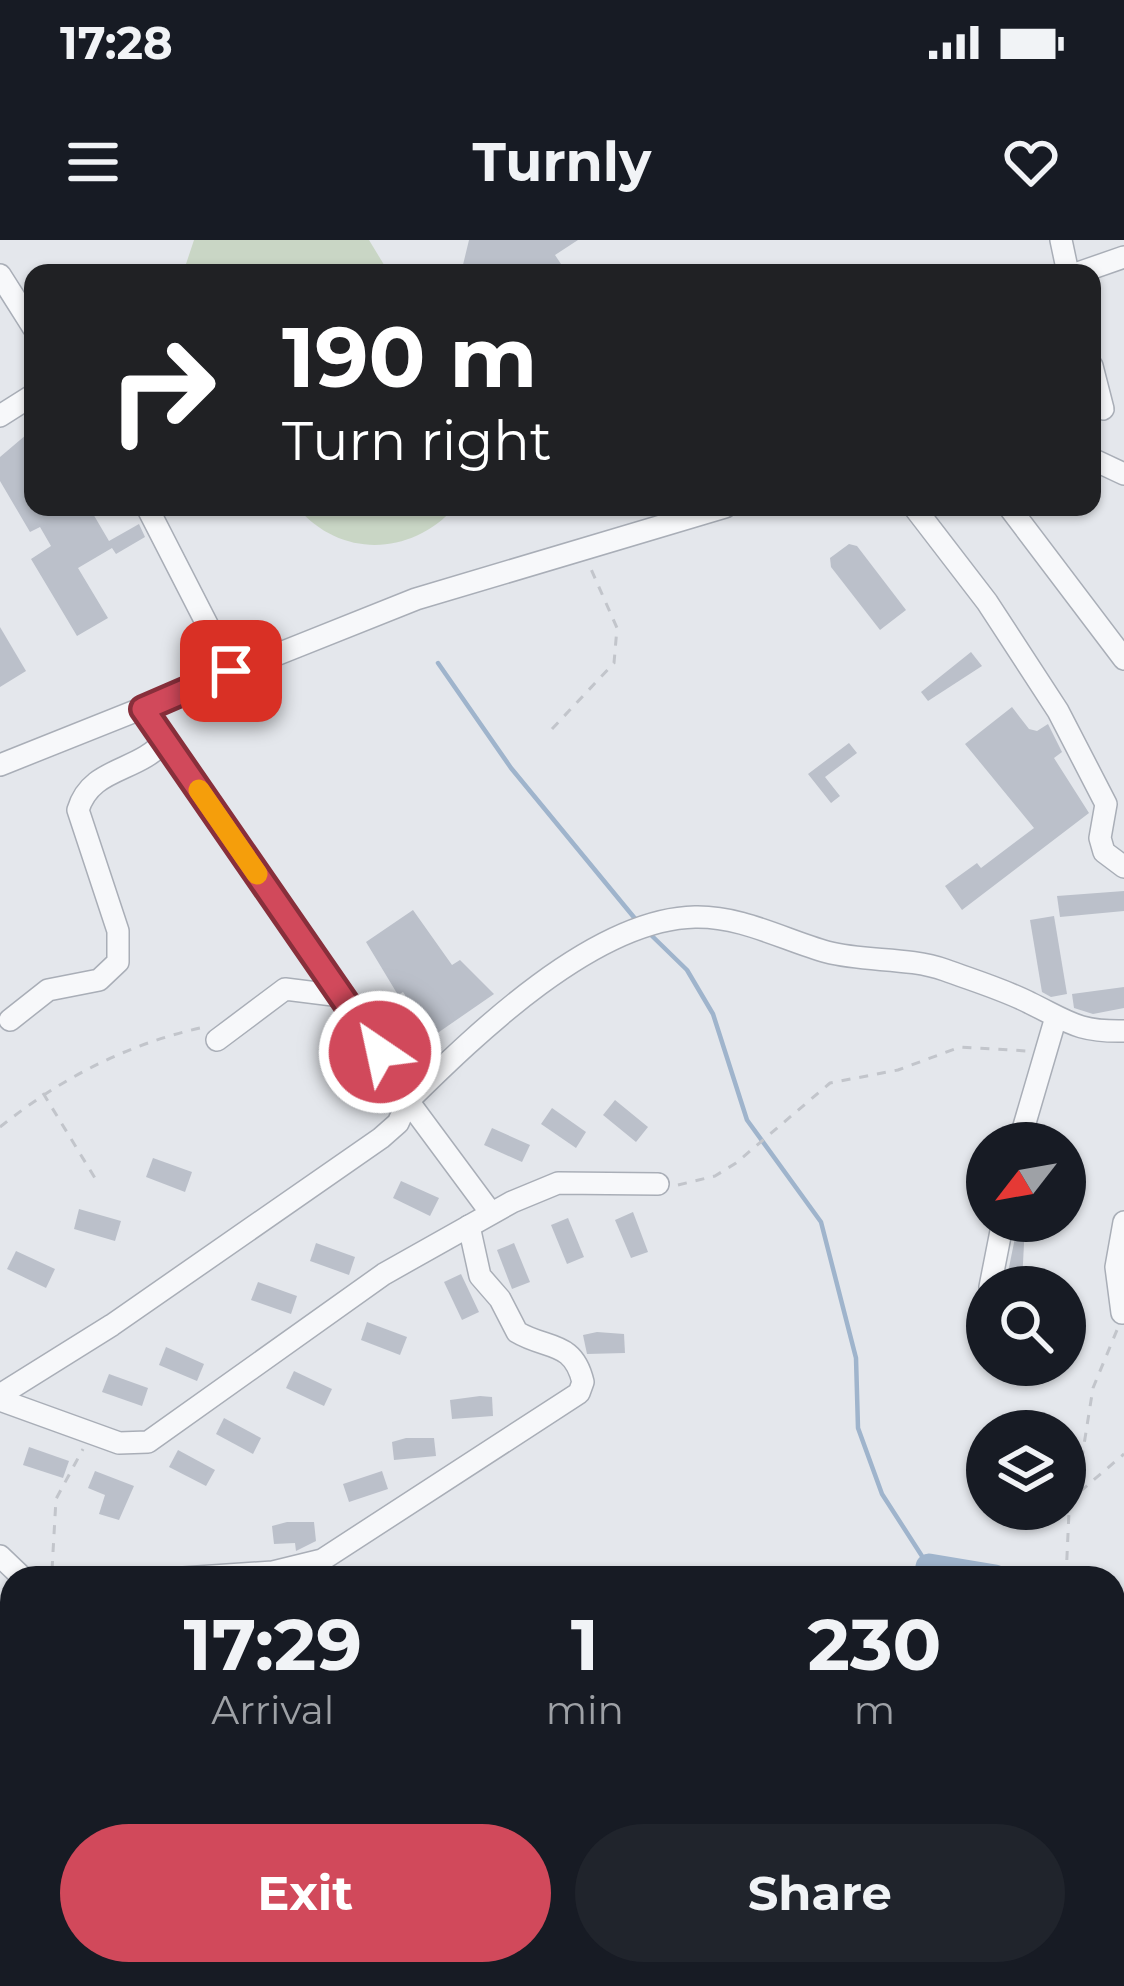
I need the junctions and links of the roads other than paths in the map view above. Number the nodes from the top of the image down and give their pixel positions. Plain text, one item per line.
1 (0, 275) edge
2 (24, 313) edge
3 (152, 516) edge
4 (696, 516) edge
5 (921, 516) edge
6 (1017, 516) edge
7 (1124, 659) edge
8 (231, 671) junction
9 (143, 709) junction
10 (165, 740) junction
11 (0, 766) edge
12 (1124, 867) edge
13 (341, 996) junction
14 (10, 1020) dead end
15 (1053, 1027) junction
16 (1124, 1031) edge
17 (223, 1034) road end
18 (407, 1101) junction
19 (1024, 1122) edge
20 (658, 1184) road end
21 (491, 1213) junction
22 (1124, 1222) edge
23 (469, 1226) junction
24 (1122, 1312) edge
25 (0, 1397) edge
26 (298, 1566) edge

1 - 2 street
3 - 8 street
4 - 8 street
5 - 12 street
6 - 7 street
8 - 9 street
9 - 10 street
9 - 11 street
10 - 13 street
10 - 14 street
13 - 17 street
13 - 18 street
15 - 16 street
15 - 18 street
15 - 19 street
18 - 21 street
18 - 25 street
20 - 21 street
21 - 23 street
22 - 24 street
23 - 25 street
23 - 26 street

